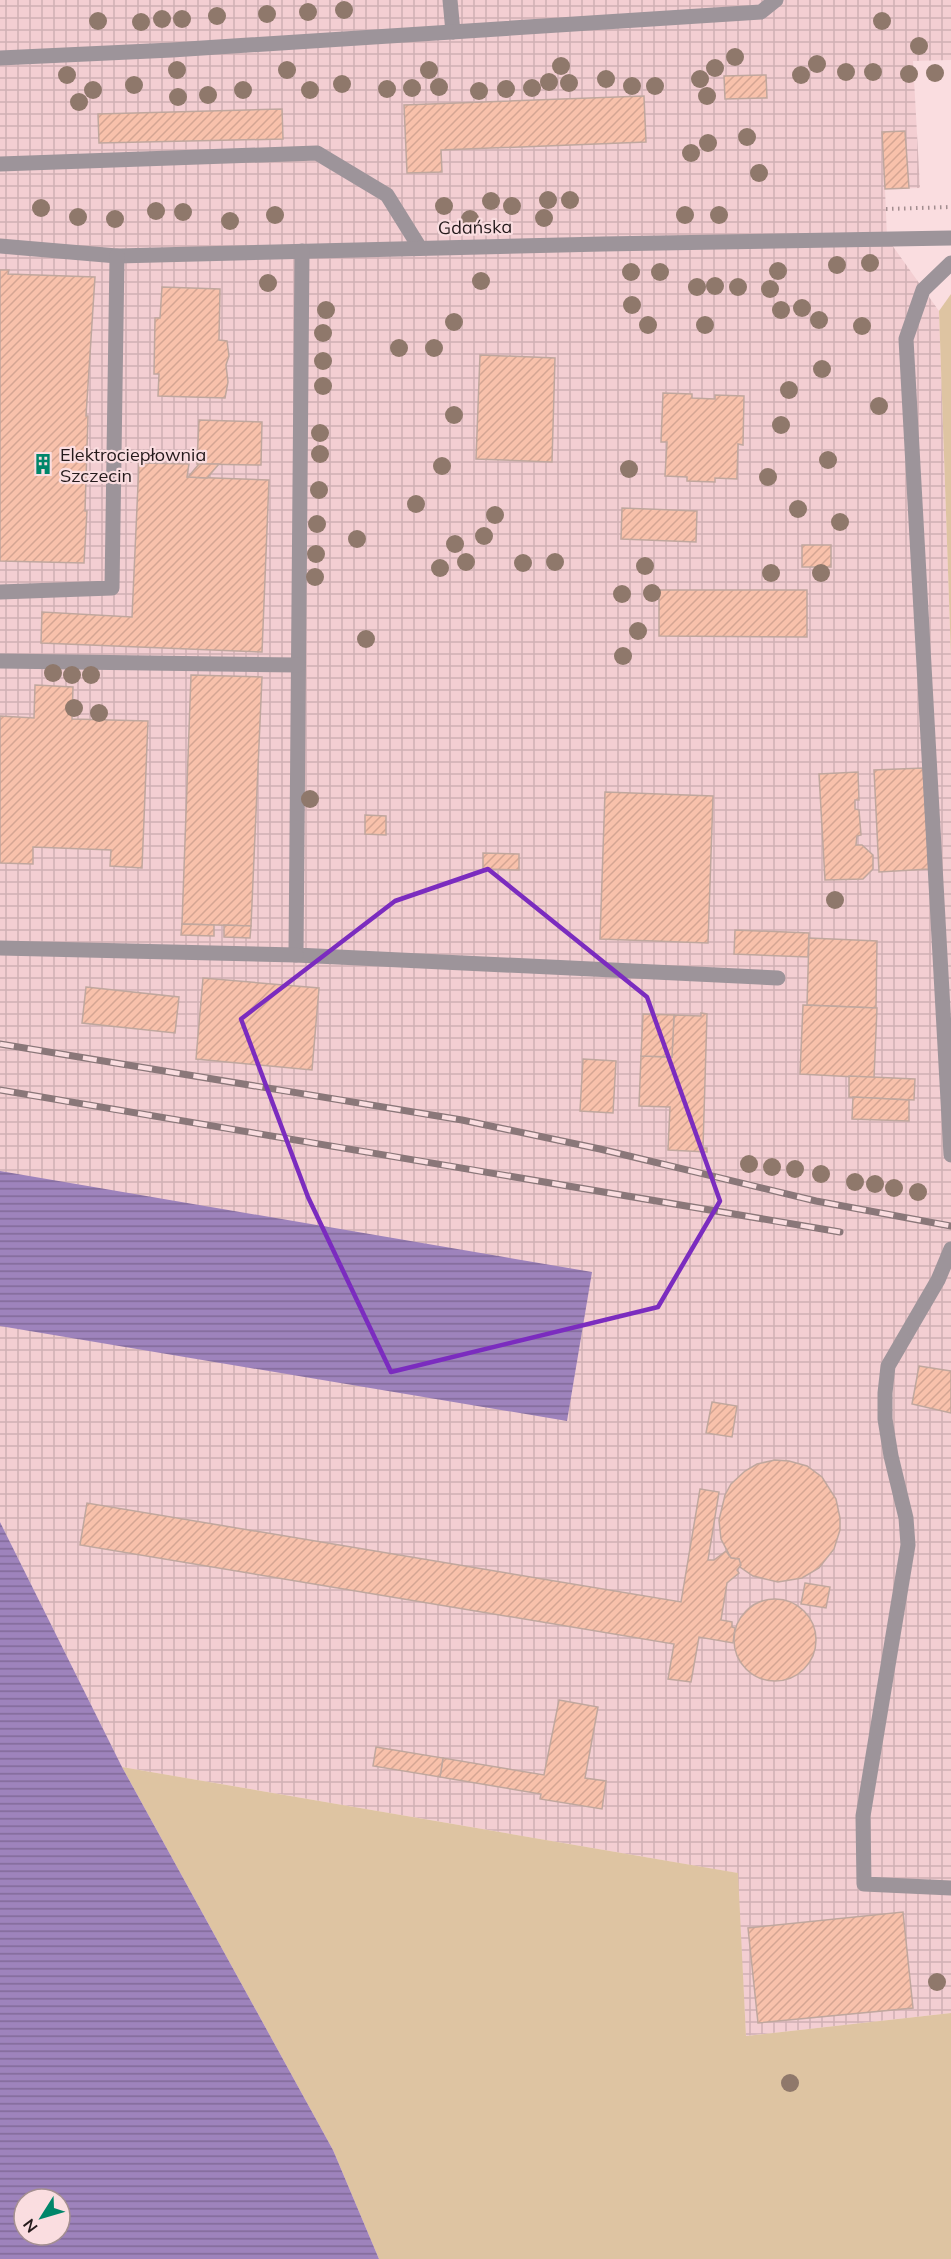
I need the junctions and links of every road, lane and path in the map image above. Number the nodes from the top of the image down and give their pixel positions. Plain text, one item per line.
1 (450, 0) edge
2 (776, 0) edge
3 (453, 32) junction
4 (0, 58) edge
5 (0, 164) edge
6 (951, 207) edge
7 (886, 209) dead end
8 (951, 238) edge
9 (0, 246) edge
10 (420, 248) junction
11 (302, 251) junction
12 (117, 256) junction
13 (951, 263) edge
14 (0, 592) edge
15 (0, 661) edge
16 (298, 665) junction
17 (0, 948) edge
18 (296, 955) junction
19 (778, 978) dead end
20 (951, 1155) edge
21 (951, 1249) edge
22 (951, 1888) edge

1 - 3 lane
2 - 3 lane
3 - 4 lane
5 - 10 lane
6 - 7 path
8 - 10 lane, Gdańska
9 - 12 lane, Gdańska
10 - 11 lane, Gdańska
11 - 12 lane, Gdańska
11 - 16 lane
12 - 14 lane
13 - 20 lane
15 - 16 lane
16 - 18 lane
17 - 18 lane
18 - 19 lane
21 - 22 lane

